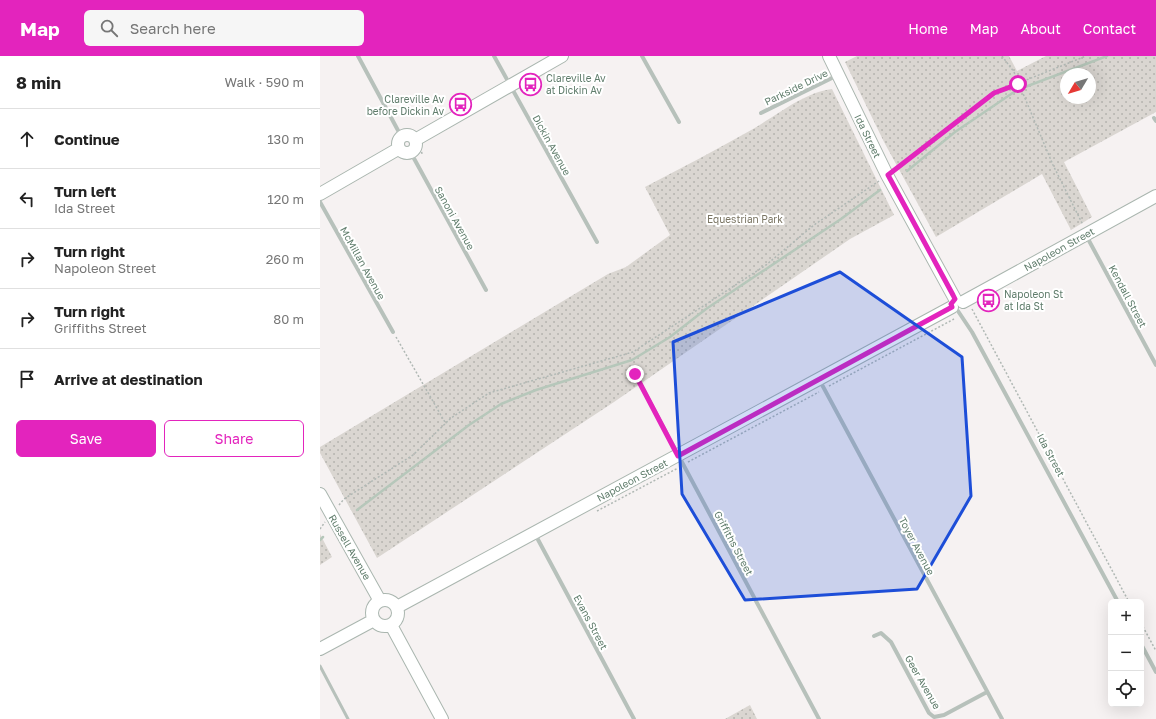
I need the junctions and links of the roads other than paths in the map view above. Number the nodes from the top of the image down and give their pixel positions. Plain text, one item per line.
1 (358, 56) edge
2 (494, 56) edge
3 (562, 56) edge
4 (642, 56) edge
5 (829, 56) edge
6 (838, 75) junction
7 (510, 86) junction
8 (761, 113) dead end
9 (678, 122) dead end
10 (401, 136) junction
11 (398, 149) junction
12 (417, 149) junction
13 (320, 194) edge
14 (1156, 196) edge
15 (320, 202) edge
16 (1086, 235) junction
17 (597, 242) dead end
18 (486, 290) dead end
19 (960, 306) junction
20 (393, 332) road end
21 (1156, 365) edge
22 (635, 374) dead end
23 (819, 380) junction
24 (678, 456) junction
25 (320, 494) edge
26 (534, 534) junction
27 (1116, 599) edge
28 (380, 601) junction
29 (397, 607) junction
30 (374, 620) junction
31 (391, 624) junction
32 (874, 636) dead end
33 (320, 648) edge
34 (1144, 650) edge
35 (320, 666) edge
36 (1156, 672) edge
37 (987, 692) junction
38 (348, 719) edge
39 (442, 719) edge
40 (634, 719) edge
41 (819, 719) edge
42 (1002, 719) edge

1 - 10 street
2 - 7 street, Dickin Avenue
3 - 7 street
4 - 9 street
5 - 6 street, Ida Street
6 - 8 street, Parkside Drive
6 - 19 street, Ida Street
7 - 12 street
7 - 17 street, Dickin Avenue
10 - 11 street
10 - 12 street
11 - 12 street
11 - 13 street
12 - 18 street, Sanoni Avenue
14 - 16 street, Napoleon Street
15 - 20 street, McMillan Avenue
16 - 19 street, Napoleon Street
16 - 21 street, Kendall Street
19 - 23 street, Napoleon Street
19 - 27 street, Ida Street
22 - 24 street, Griffiths Street
23 - 24 street, Napoleon Street
23 - 37 street, Toyer Avenue
24 - 26 street, Napoleon Street
24 - 41 street, Griffiths Street
25 - 28 street, Russell Avenue
26 - 29 street, Napoleon Street
26 - 40 street, Evans Street
28 - 29 street
28 - 30 street
29 - 31 street
30 - 31 street
30 - 33 street
31 - 39 street
32 - 37 street, Geer Avenue
34 - 36 street
35 - 38 lane
37 - 42 street, Toyer Avenue

